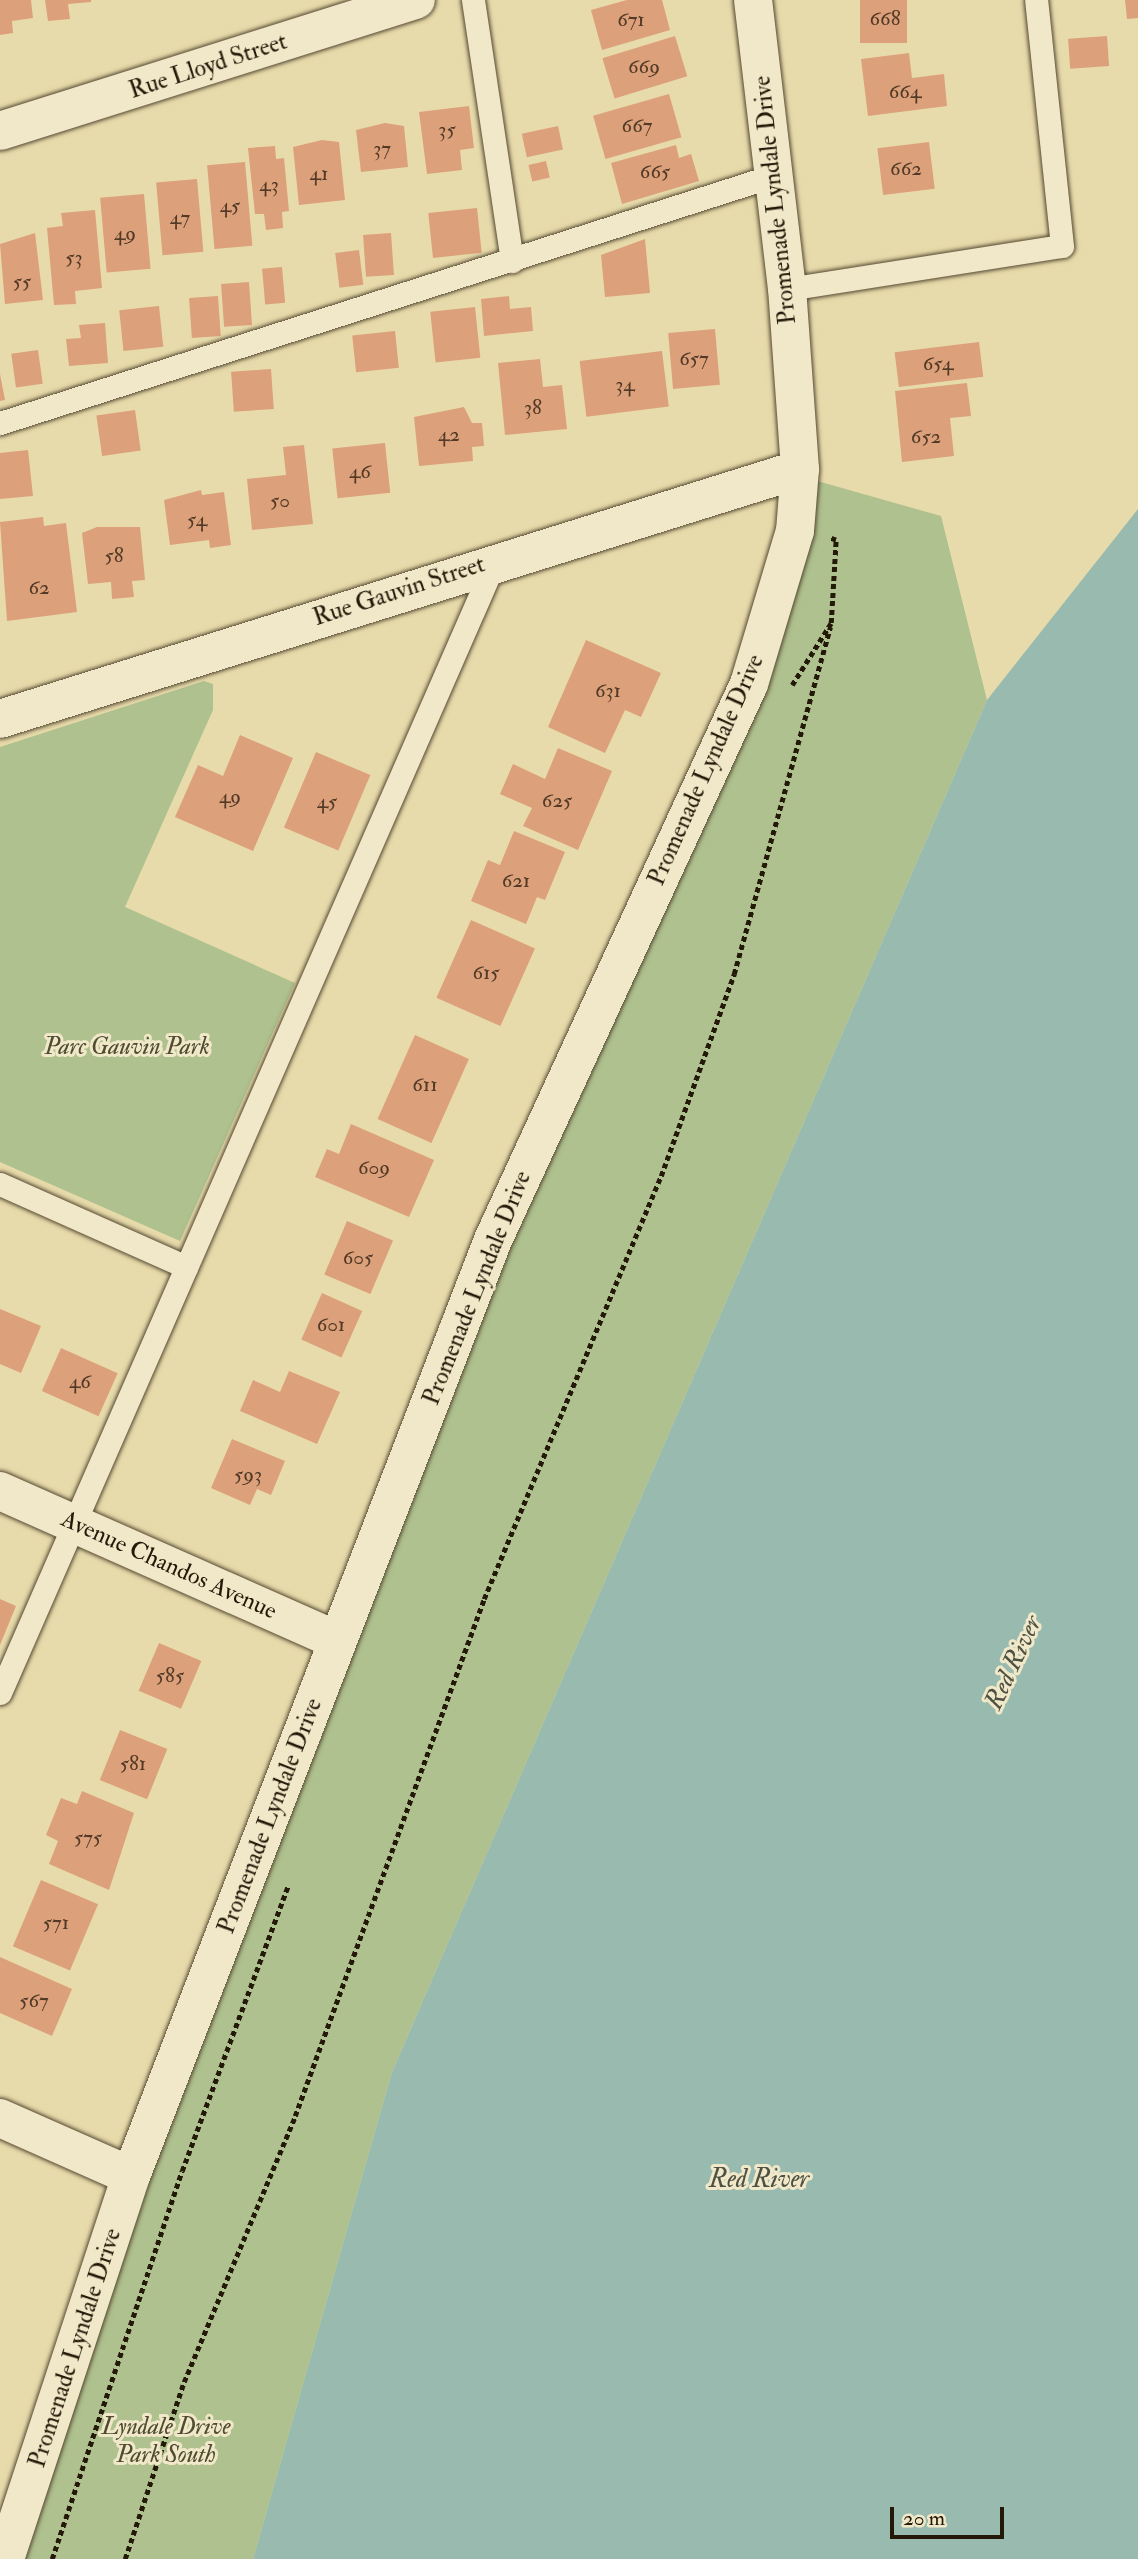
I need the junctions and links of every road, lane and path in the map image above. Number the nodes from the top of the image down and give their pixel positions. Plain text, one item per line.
1 (416, 0) edge
2 (473, 0) edge
3 (753, 0) edge
4 (1036, 0) edge
5 (0, 131) edge
6 (772, 176) junction
7 (512, 261) junction
8 (787, 289) junction
9 (0, 423) edge
10 (800, 469) junction
11 (796, 531) junction
12 (496, 560) junction
13 (831, 623) junction
14 (789, 691) dead end
15 (0, 719) edge
16 (0, 1184) edge
17 (186, 1267) junction
18 (0, 1491) edge
19 (74, 1523) junction
20 (337, 1640) junction
21 (0, 1693) edge
22 (289, 1883) dead end
23 (0, 2118) edge
24 (131, 2176) junction
25 (5, 2559) edge
26 (51, 2559) edge
27 (125, 2559) edge

1 - 5 street, Rue Lloyd Street
2 - 7 lane
3 - 6 street, Promenade Lyndale Drive
4 - 8 lane
6 - 7 lane
6 - 8 street, Promenade Lyndale Drive
7 - 9 lane
8 - 10 street, Promenade Lyndale Drive
10 - 11 street, Promenade Lyndale Drive
10 - 12 street, Rue Gauvin Street
11 - 13 path
11 - 20 street, Promenade Lyndale Drive
12 - 15 street, Rue Gauvin Street
12 - 17 lane
13 - 14 path
13 - 27 path
16 - 17 lane
17 - 19 lane
18 - 19 street, Avenue Chandos Avenue
19 - 20 street, Avenue Chandos Avenue
19 - 21 lane
20 - 24 street, Promenade Lyndale Drive
22 - 26 path
23 - 24 street
24 - 25 street, Promenade Lyndale Drive

